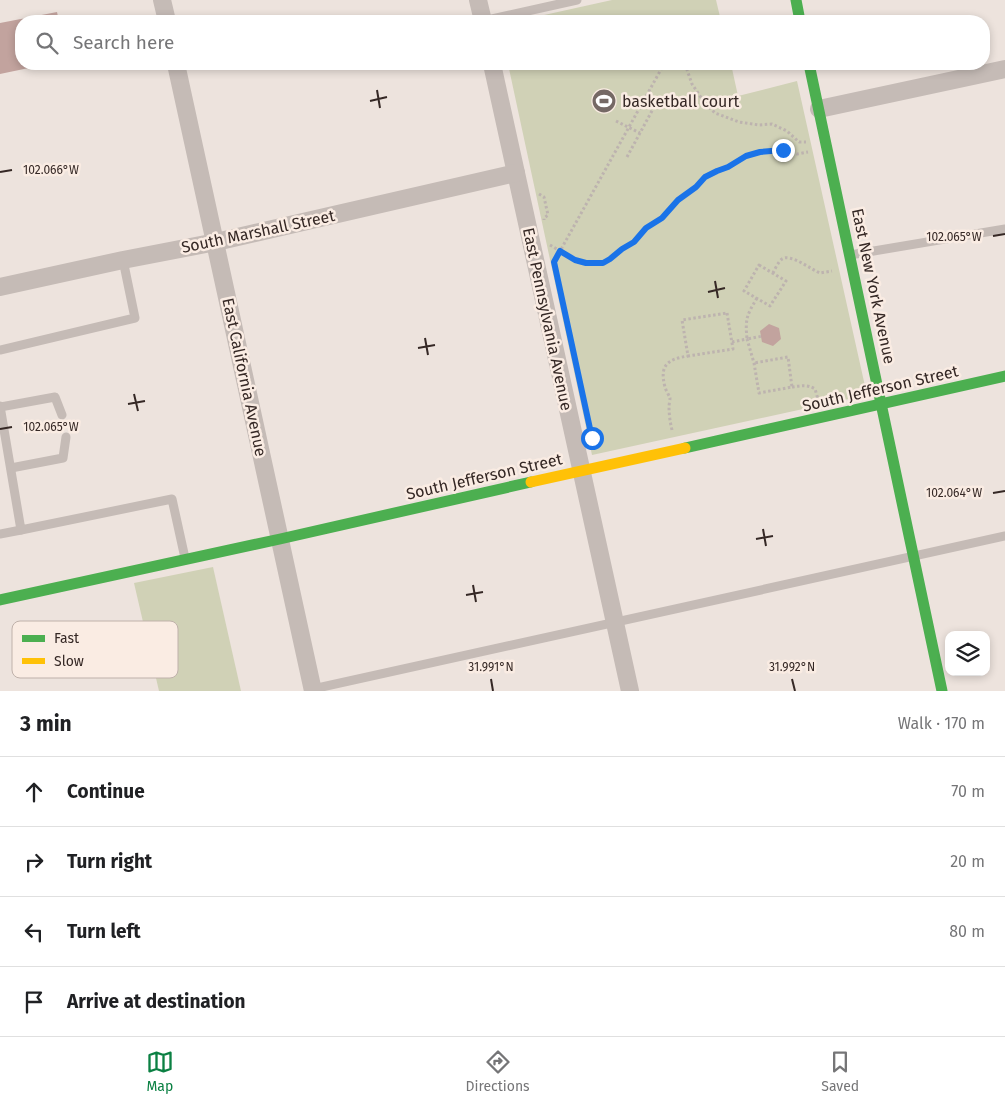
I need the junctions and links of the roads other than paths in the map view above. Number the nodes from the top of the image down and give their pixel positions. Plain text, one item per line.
1 (162, 0) edge
2 (478, 0) edge
3 (577, 0) edge
4 (796, 0) edge
5 (166, 15) edge
6 (482, 15) edge
7 (510, 15) edge
8 (799, 15) edge
9 (1005, 69) edge
10 (177, 70) edge
11 (493, 70) edge
12 (810, 70) edge
13 (819, 109) junction
14 (516, 173) junction
15 (1005, 229) edge
16 (216, 242) junction
17 (850, 255) junction
18 (123, 260) junction
19 (0, 287) edge
20 (0, 350) edge
21 (1005, 376) edge
22 (882, 404) junction
23 (0, 407) edge
24 (62, 415) dead end
25 (66, 437) dead end
26 (11, 468) junction
27 (581, 470) junction
28 (21, 530) junction
29 (0, 534) edge
30 (1005, 536) edge
31 (280, 539) junction
32 (914, 556) junction
33 (186, 560) junction
34 (0, 600) edge
35 (614, 621) junction
36 (313, 690) edge
37 (630, 691) edge
38 (942, 691) edge

1 - 5 street
2 - 6 street
3 - 7 lane
4 - 8 street
9 - 13 street
10 - 16 street, East California Avenue
11 - 14 street, East Pennsylvania Avenue
12 - 13 street, East New York Avenue
13 - 17 street, East New York Avenue
14 - 16 street, South Marshall Street
14 - 27 street, East Pennsylvania Avenue
15 - 17 lane
16 - 18 street, South Marshall Street
16 - 31 street, East California Avenue
17 - 22 street, East New York Avenue
18 - 19 street, South Marshall Street
18 - 20 lane
21 - 22 street, South Jefferson Street
22 - 27 street, South Jefferson Street
22 - 32 street, East New York Avenue
23 - 24 lane
23 - 26 lane
25 - 26 lane
26 - 28 lane
27 - 31 street, South Jefferson Street
27 - 35 street, East Pennsylvania Avenue
28 - 29 lane
28 - 33 lane
30 - 32 lane
31 - 33 street, South Jefferson Street
31 - 36 street, East California Avenue
32 - 35 lane
32 - 38 street, East New York Avenue
33 - 34 street, South Jefferson Street
35 - 36 lane
35 - 37 street, East Pennsylvania Avenue

